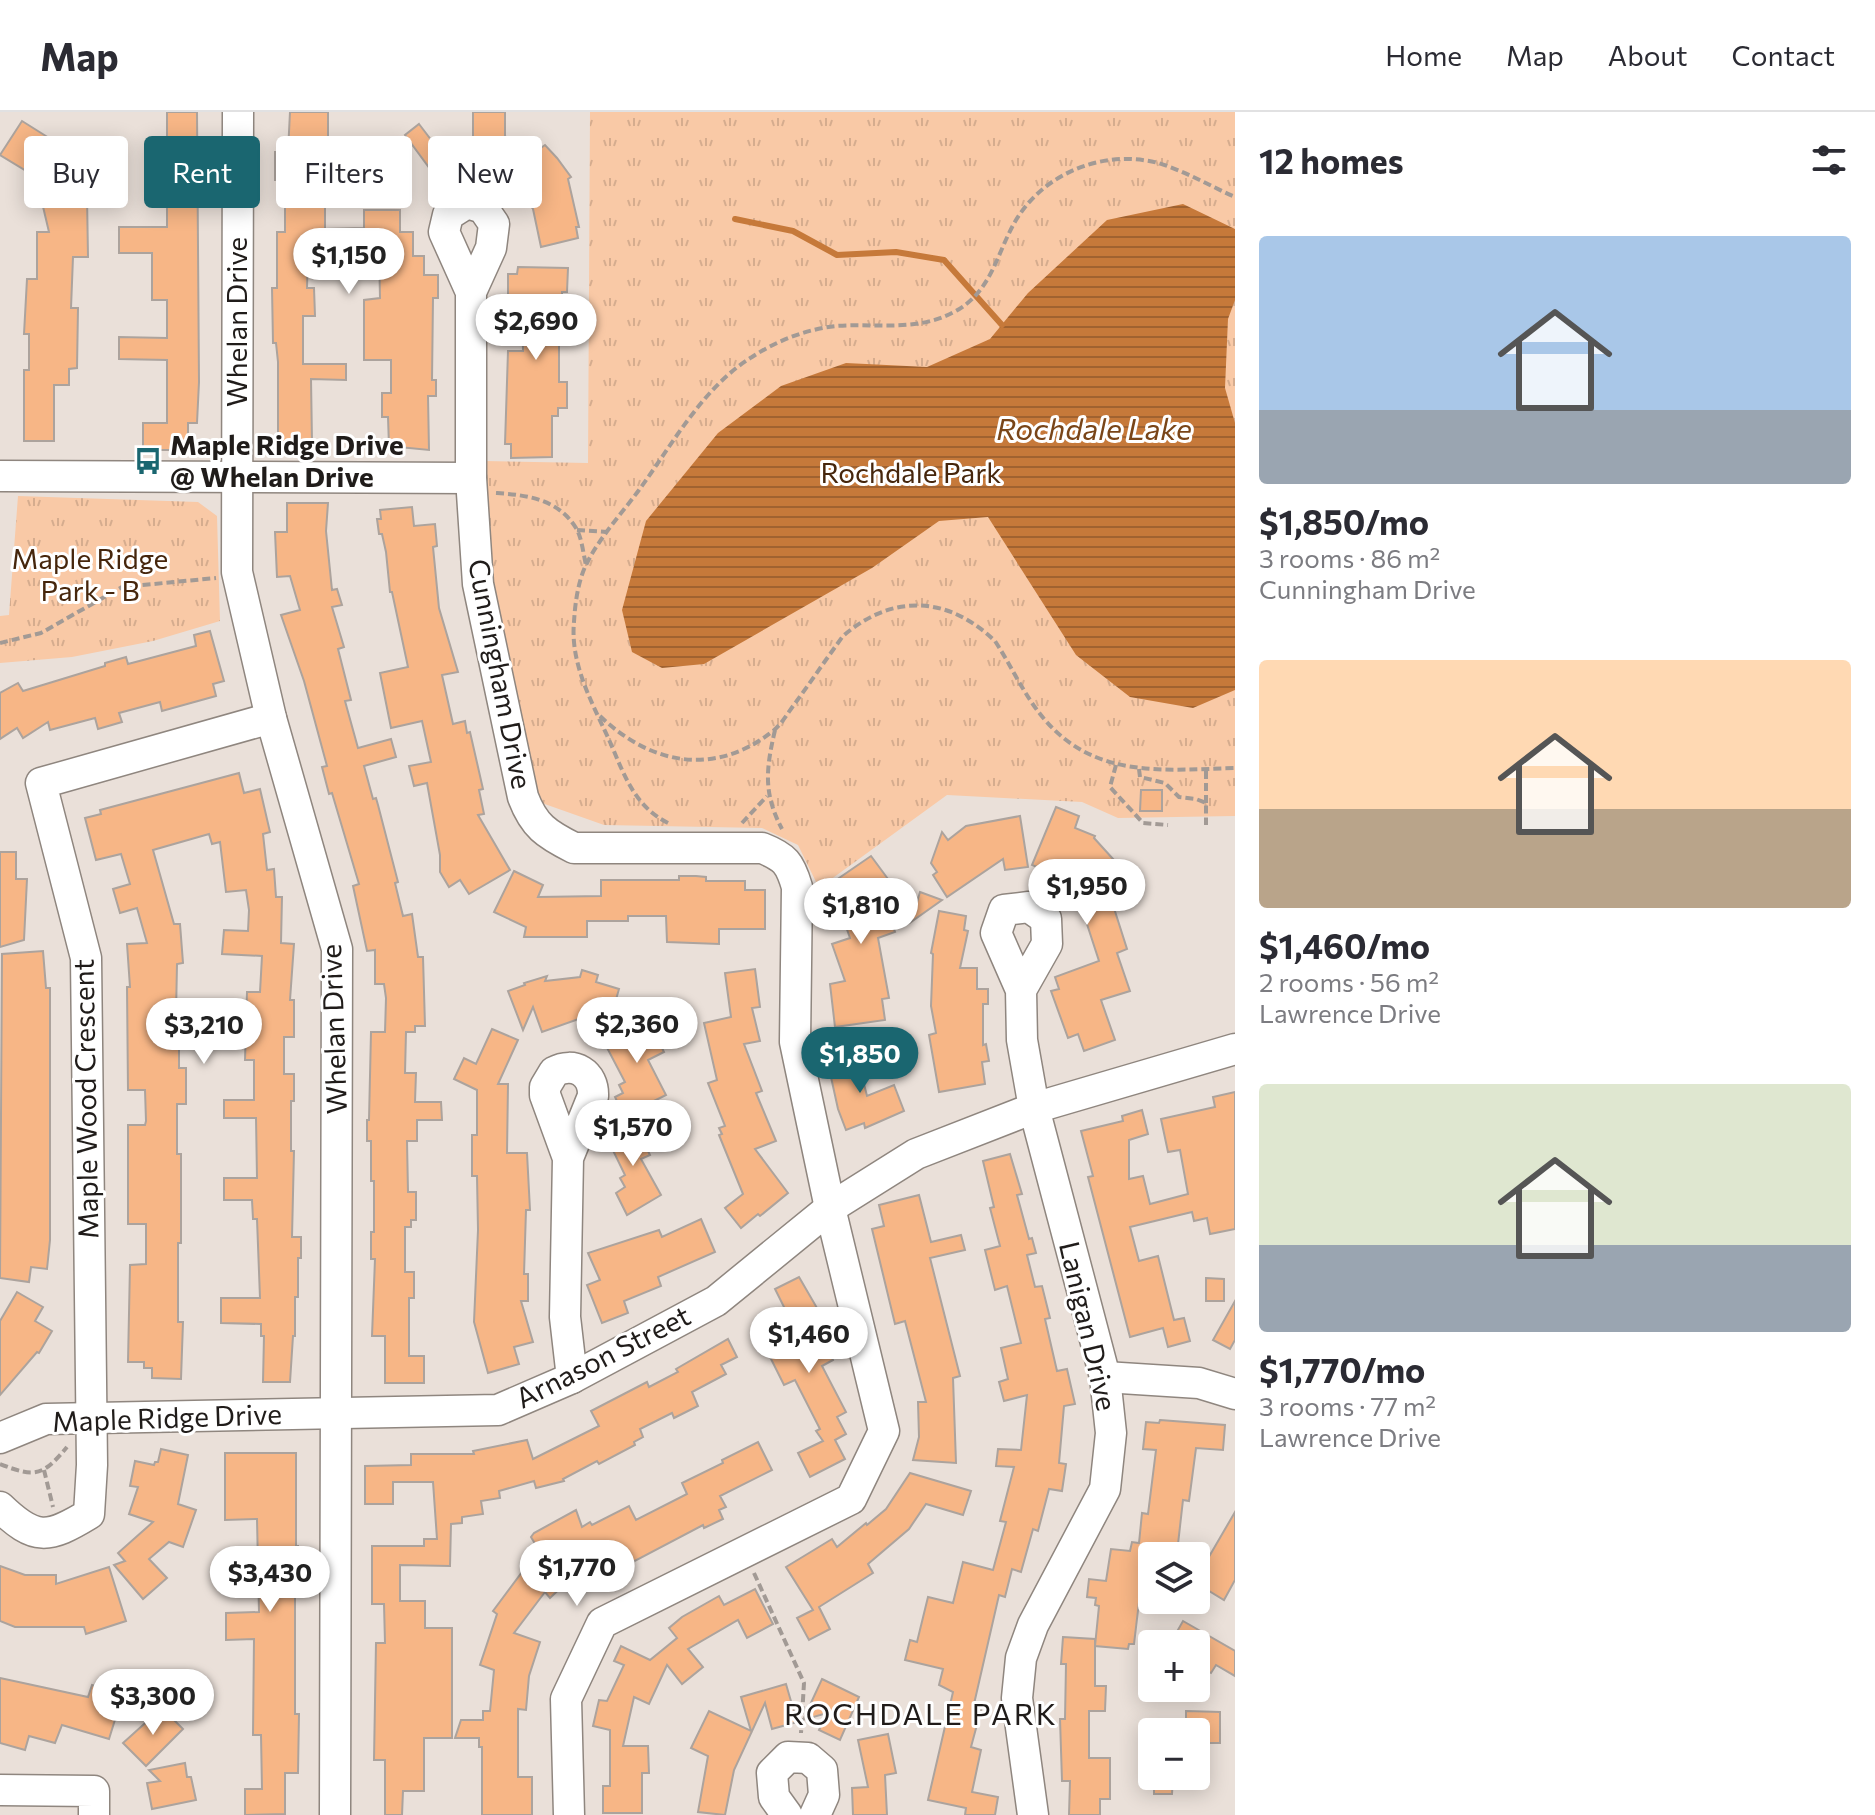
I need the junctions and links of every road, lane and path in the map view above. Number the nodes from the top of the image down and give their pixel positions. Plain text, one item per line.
1 (238, 112) edge
2 (1235, 197) edge
3 (471, 292) dead end
4 (235, 475) junction
5 (0, 476) edge
6 (471, 486) junction
7 (577, 530) junction
8 (608, 532) junction
9 (586, 565) junction
10 (237, 572) junction
11 (0, 643) edge
12 (598, 715) junction
13 (271, 718) junction
14 (775, 730) junction
15 (1116, 765) junction
16 (1235, 768) edge
17 (1139, 769) junction
18 (1207, 769) junction
19 (1206, 803) junction
20 (1168, 825) dead end
21 (1206, 825) dead end
22 (739, 846) junction
23 (672, 847) junction
24 (1021, 990) dead end
25 (1235, 1049) edge
26 (1034, 1108) junction
27 (568, 1158) dead end
28 (830, 1208) junction
29 (1105, 1377) junction
30 (572, 1378) junction
31 (1235, 1394) edge
32 (337, 1412) junction
33 (91, 1418) junction
34 (0, 1438) edge
35 (0, 1464) edge
36 (44, 1470) junction
37 (0, 1507) edge
38 (59, 1533) junction
39 (745, 1552) junction
40 (800, 1757) junction
41 (0, 1790) edge
42 (94, 1815) edge
43 (335, 1815) edge
44 (569, 1815) edge
45 (787, 1815) edge
46 (815, 1815) edge
47 (1033, 1815) edge

1 - 4 street, Whelan Drive
2 - 8 path
3 - 6 street, Cunningham Drive
4 - 5 street
4 - 6 street
4 - 10 street, Whelan Drive
6 - 7 path
6 - 23 street, Cunningham Drive
7 - 8 path
7 - 9 path
8 - 9 path
9 - 12 path
10 - 11 path
10 - 13 street, Whelan Drive
12 - 14 path
12 - 23 path
13 - 32 street, Whelan Drive
13 - 33 street, Maple Wood Crescent
14 - 15 path
14 - 22 path
15 - 17 path
15 - 20 path
16 - 18 path
17 - 18 path
17 - 19 path
18 - 19 path
19 - 21 path
22 - 23 street, Cunningham Drive
22 - 28 street, Cunningham Drive
24 - 26 street, Lanigan Drive
25 - 26 street, Arnason Street
26 - 28 street, Arnason Street
26 - 29 street, Lanigan Drive
27 - 30 street
28 - 30 street, Arnason Street
28 - 39 street, Cunningham Drive
29 - 31 street
29 - 47 street, Lanigan Drive
30 - 32 street, Arnason Street
32 - 33 street, Maple Ridge Drive
32 - 43 street, Whelan Drive
33 - 34 street, Maple Ridge Drive
33 - 36 path
33 - 38 street
35 - 36 path
36 - 38 path
37 - 38 street
39 - 40 path
39 - 44 street, Cunningham Drive
40 - 45 street
40 - 46 street
41 - 42 street

